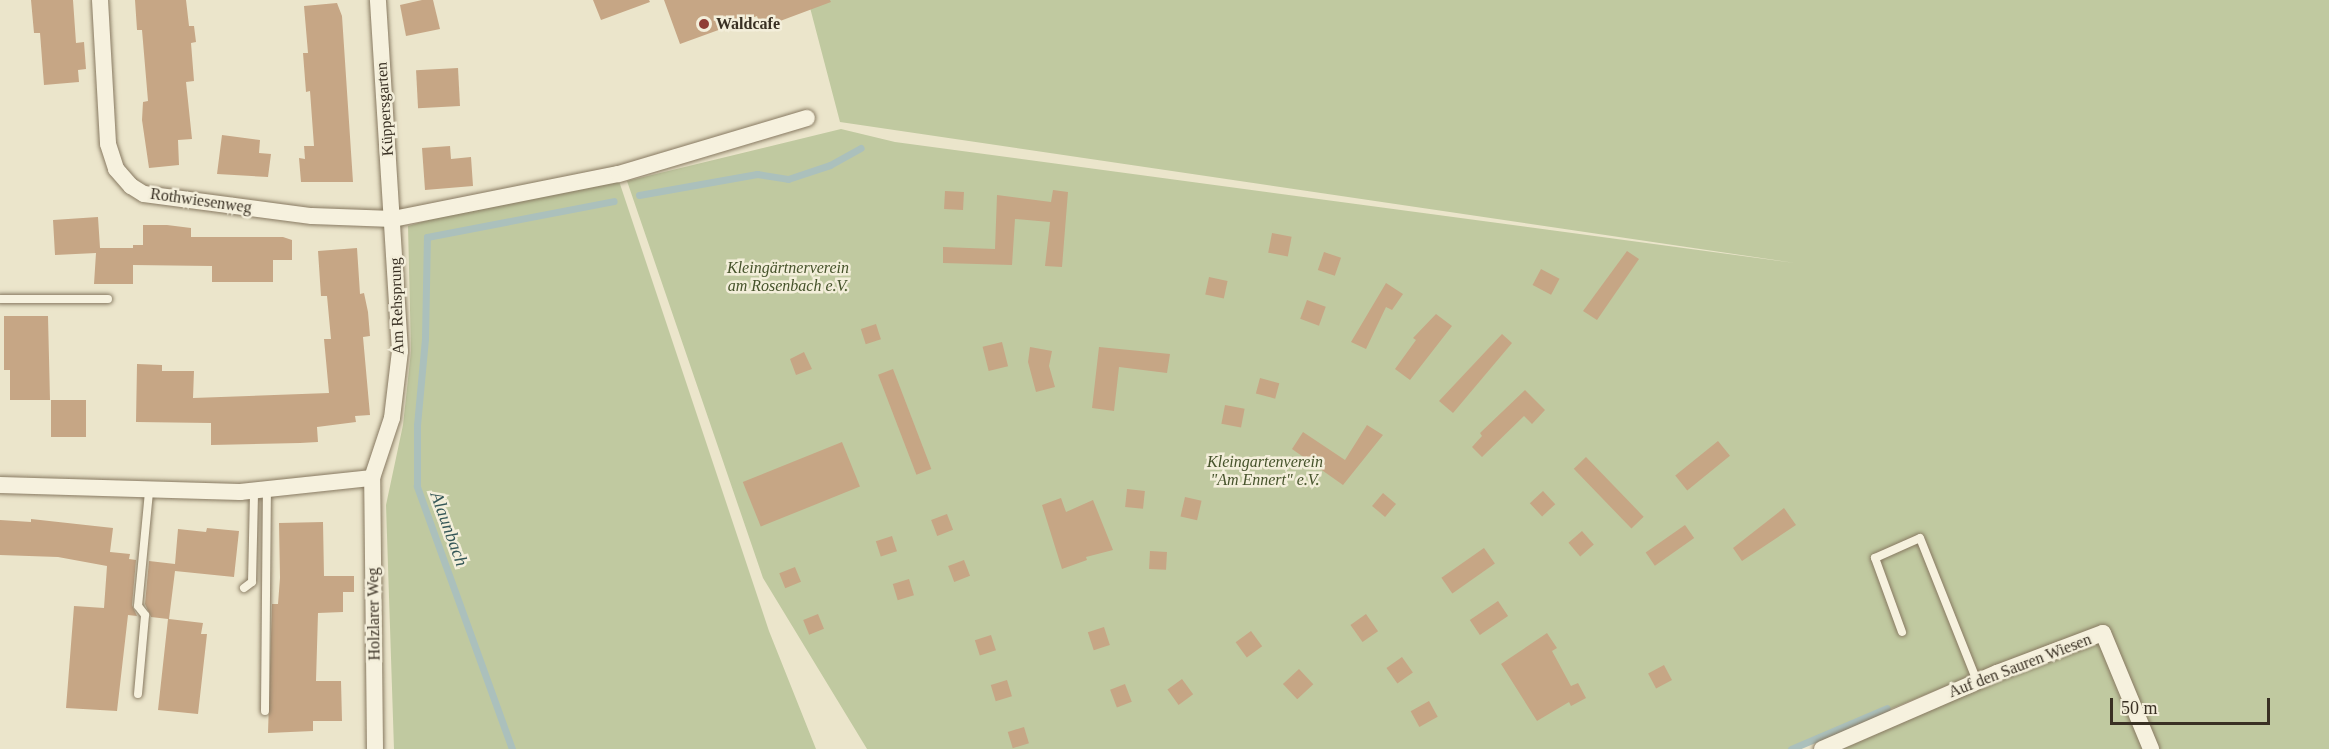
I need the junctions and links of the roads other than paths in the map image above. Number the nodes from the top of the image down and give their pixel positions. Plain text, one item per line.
1 (100, 0) edge
2 (378, 0) edge
3 (807, 118) dead end
4 (393, 219) junction
5 (0, 299) edge
6 (108, 299) dead end
7 (372, 478) junction
8 (0, 485) edge
9 (260, 491) junction
10 (149, 492) junction
11 (244, 588) dead end
12 (1902, 632) dead end
13 (1977, 681) junction
14 (138, 694) dead end
15 (265, 711) dead end
16 (375, 749) edge
17 (1822, 749) edge
18 (2151, 749) edge

1 - 4 street, Rothwiesenweg
2 - 4 street, Küppersgarten
3 - 4 street
4 - 7 street, Am Rehsprung
5 - 6 lane
7 - 9 street
7 - 16 street, Holzlarer Weg
8 - 10 street
9 - 10 street
9 - 11 lane
9 - 15 lane
10 - 14 lane
12 - 13 lane
13 - 17 street, Auf den Sauren Wiesen
13 - 18 street, Auf den Sauren Wiesen

